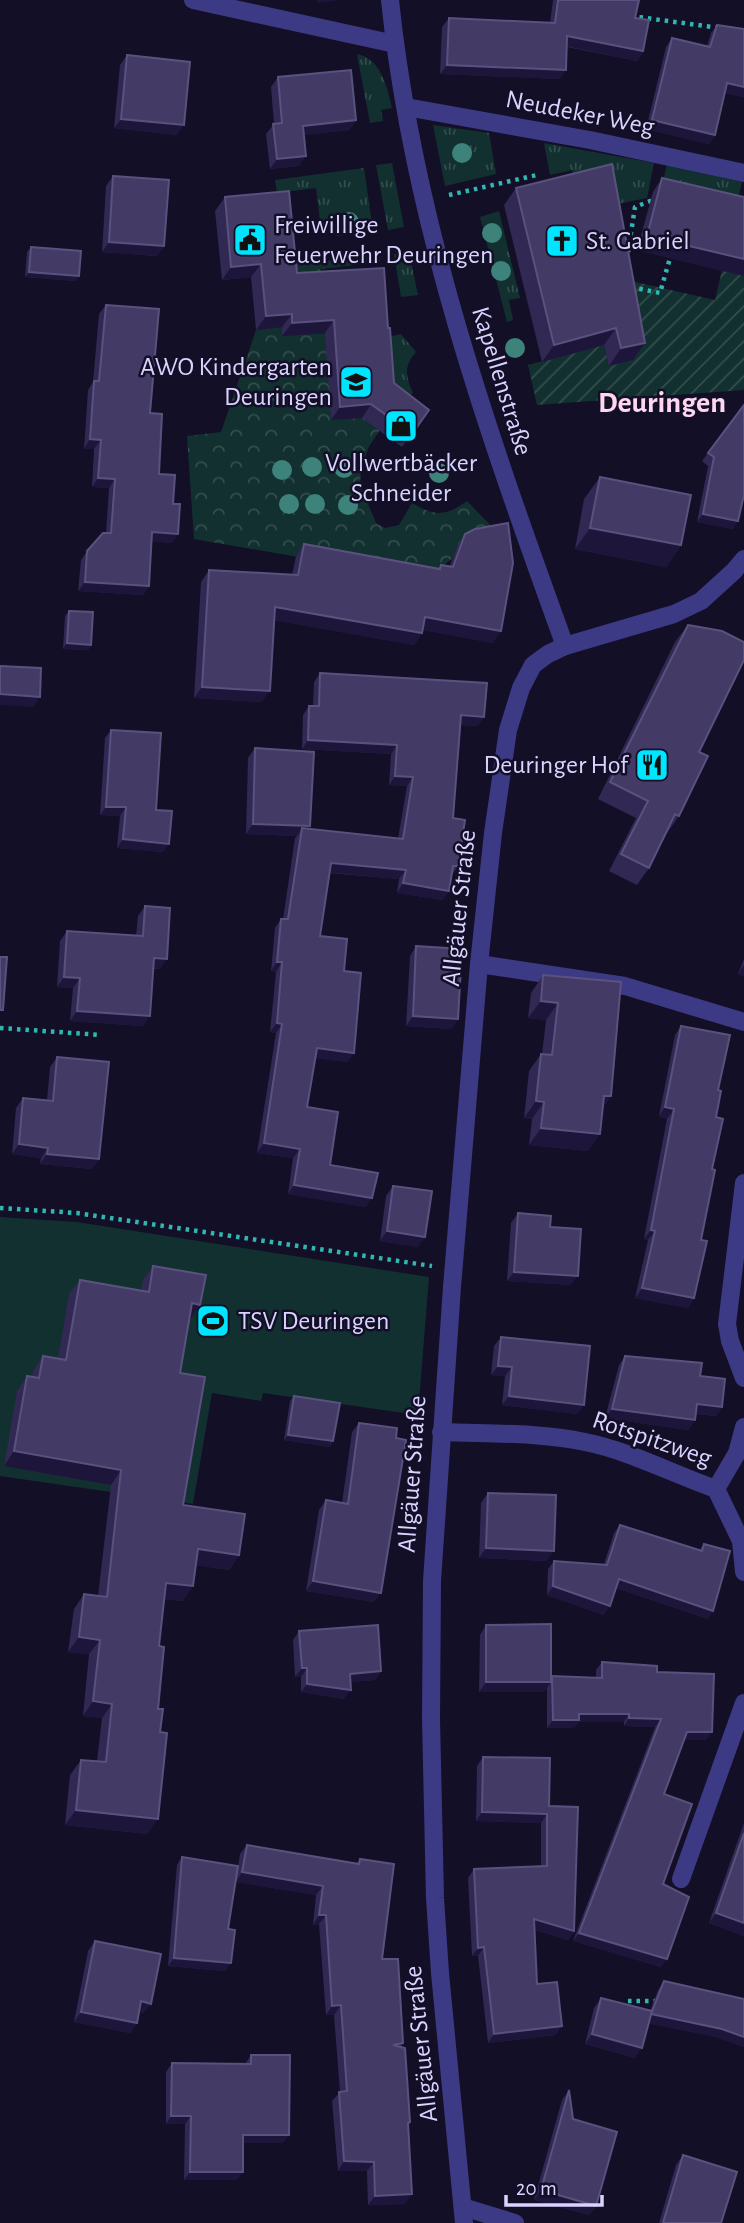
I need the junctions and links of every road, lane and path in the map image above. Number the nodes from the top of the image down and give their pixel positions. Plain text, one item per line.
1 (193, 0) edge
2 (390, 0) edge
3 (631, 16) edge
4 (731, 30) edge
5 (395, 44) junction
6 (406, 107) junction
7 (665, 156) junction
8 (744, 173) edge
9 (537, 176) dead end
10 (425, 201) junction
11 (670, 258) edge
12 (628, 263) edge
13 (629, 275) edge
14 (629, 287) junction
15 (629, 299) edge
16 (744, 559) edge
17 (565, 646) junction
18 (479, 964) junction
19 (744, 1022) edge
20 (0, 1028) edge
21 (101, 1035) dead end
22 (744, 1183) edge
23 (0, 1208) edge
24 (453, 1269) junction
25 (744, 1378) edge
26 (744, 1427) edge
27 (441, 1432) junction
28 (716, 1489) junction
29 (744, 1572) edge
30 (744, 1703) edge
31 (681, 1879) dead end
32 (628, 2001) dead end
33 (660, 2001) edge
34 (463, 2215) edge
35 (514, 2223) edge

1 - 5 street
2 - 5 street, Kapellenstraße
3 - 4 path
5 - 6 street, Kapellenstraße
6 - 7 street, Neudeker Weg
6 - 10 street, Kapellenstraße
7 - 8 street, Neudeker Weg
7 - 12 path
9 - 10 path
10 - 17 street, Kapellenstraße
11 - 14 path
13 - 14 path
14 - 15 path
16 - 17 street, Allgäuer Straße
17 - 18 street, Allgäuer Straße
18 - 19 street
18 - 24 street, Allgäuer Straße
20 - 21 path
22 - 25 street
23 - 24 path
24 - 27 street, Allgäuer Straße
26 - 28 street
27 - 28 street, Rotspitzweg
27 - 34 street, Allgäuer Straße
28 - 29 street, Rotspitzweg
30 - 31 street
32 - 33 path
34 - 35 street

